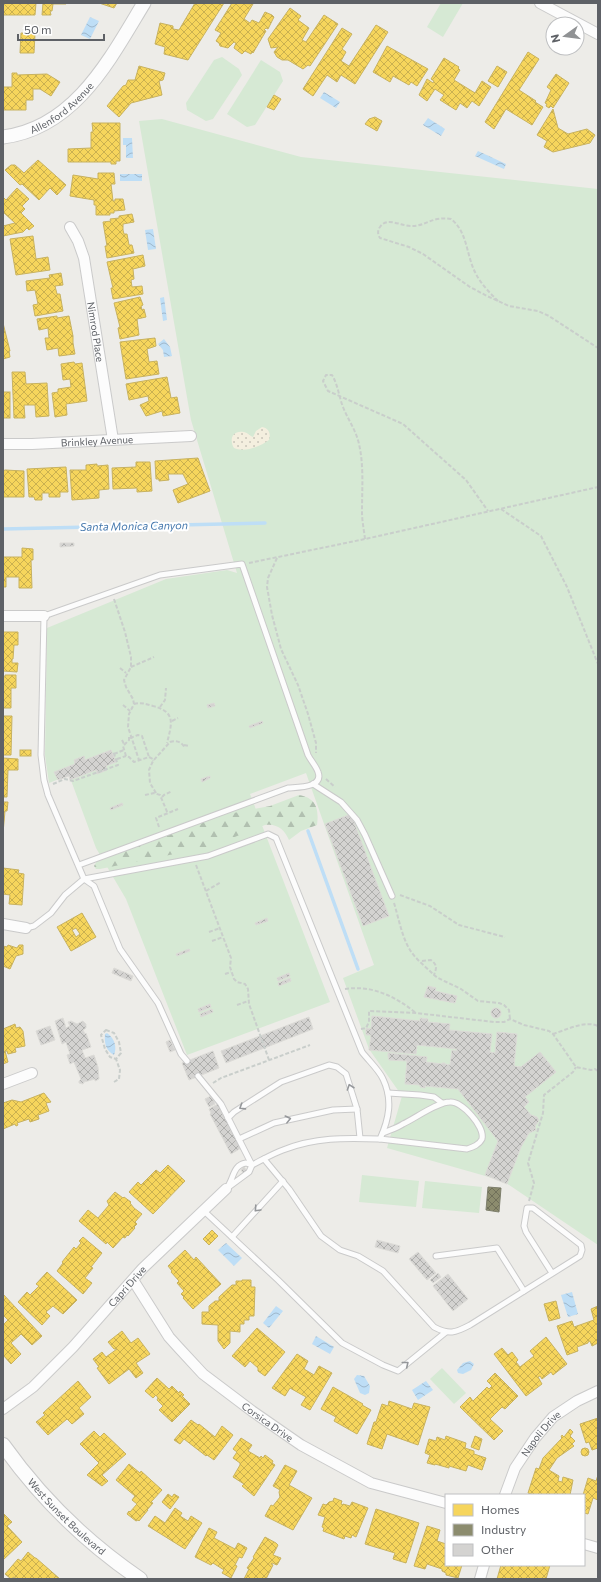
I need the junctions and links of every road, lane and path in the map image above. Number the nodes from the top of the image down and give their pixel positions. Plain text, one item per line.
1 (144, 3) edge
2 (540, 3) edge
3 (598, 34) edge
4 (3, 137) edge
5 (70, 227) dead end
6 (498, 301) junction
7 (598, 348) edge
8 (339, 396) junction
9 (191, 436) dead end
10 (113, 440) junction
11 (3, 444) edge
12 (598, 487) edge
13 (501, 508) junction
14 (488, 511) junction
15 (365, 539) junction
16 (242, 564) junction
17 (111, 592) junction
18 (3, 616) edge
19 (44, 616) junction
20 (154, 657) dead end
21 (598, 664) edge
22 (120, 668) dead end
23 (131, 668) junction
24 (126, 673) junction
25 (166, 688) dead end
26 (133, 701) junction
27 (137, 703) junction
28 (124, 705) dead end
29 (133, 705) junction
30 (160, 707) junction
31 (130, 711) junction
32 (178, 718) dead end
33 (172, 721) junction
34 (128, 732) junction
35 (130, 738) junction
36 (122, 740) dead end
37 (124, 744) junction
38 (167, 744) junction
39 (182, 744) junction
40 (190, 746) dead end
41 (185, 748) dead end
42 (124, 750) junction
43 (126, 756) junction
44 (150, 757) junction
45 (117, 759) junction
46 (139, 760) junction
47 (153, 761) junction
48 (313, 784) junction
49 (46, 787) junction
50 (172, 791) dead end
51 (156, 793) junction
52 (145, 795) dead end
53 (162, 798) junction
54 (178, 810) dead end
55 (168, 814) junction
56 (156, 818) dead end
57 (194, 858) junction
58 (79, 865) junction
59 (84, 879) junction
60 (221, 882) dead end
61 (206, 891) junction
62 (394, 895) joint
63 (3, 924) edge
64 (26, 928) joint
65 (220, 928) junction
66 (209, 932) dead end
67 (223, 937) junction
68 (505, 937) dead end
69 (212, 941) dead end
70 (421, 961) dead end
71 (231, 972) junction
72 (225, 974) dead end
73 (434, 975) dead end
74 (338, 990) junction
75 (248, 1001) junction
76 (237, 1005) dead end
77 (416, 1013) junction
78 (598, 1026) edge
79 (353, 1029) junction
80 (553, 1034) junction
81 (310, 1045) dead end
82 (116, 1059) junction
83 (269, 1060) junction
84 (187, 1061) dead end
85 (598, 1066) edge
86 (576, 1067) junction
87 (595, 1069) junction
88 (598, 1071) edge
89 (32, 1073) dead end
90 (198, 1076) dead end
91 (114, 1082) dead end
92 (3, 1084) edge
93 (208, 1088) junction
94 (388, 1093) junction
95 (442, 1103) junction
96 (357, 1109) junction
97 (228, 1118) junction
98 (383, 1132) junction
99 (360, 1138) junction
100 (239, 1139) junction
101 (380, 1139) junction
102 (264, 1159) junction
103 (252, 1165) junction
104 (283, 1181) junction
105 (226, 1189) junction
106 (527, 1208) junction
107 (204, 1211) junction
108 (232, 1237) junction
109 (436, 1256) dead end
110 (552, 1273) junction
111 (133, 1280) junction
112 (524, 1291) junction
113 (446, 1332) junction
114 (598, 1391) edge
115 (3, 1409) edge
116 (3, 1445) edge
117 (505, 1494) edge
118 (445, 1504) edge
119 (585, 1544) edge
120 (598, 1548) edge
121 (484, 1566) edge
122 (140, 1579) edge
123 (480, 1579) edge

1 - 4 street, Allenford Avenue
2 - 3 street
5 - 10 street, Nimrod Place
6 - 6 path
6 - 7 path
8 - 8 path
8 - 14 path
8 - 15 path
9 - 10 street, Brinkley Avenue
10 - 11 street, Brinkley Avenue
12 - 13 path
13 - 14 path
13 - 21 path
14 - 15 path
15 - 16 path
16 - 17 lane
16 - 48 lane
17 - 19 lane
17 - 23 path
18 - 19 street
19 - 49 lane
20 - 23 path
22 - 24 path
23 - 24 path
24 - 26 path
25 - 30 path
26 - 27 path
26 - 29 path
27 - 29 path
27 - 30 path
28 - 31 path
29 - 31 path
30 - 33 path
31 - 34 path
32 - 33 path
33 - 38 path
34 - 35 path
34 - 37 path
35 - 44 path
35 - 46 path
36 - 37 path
37 - 42 path
38 - 39 path
38 - 47 path
39 - 40 path
39 - 41 path
42 - 43 path
42 - 45 path
43 - 45 path
43 - 46 path
44 - 46 path
44 - 47 path
45 - 49 path
47 - 51 path
48 - 58 lane
48 - 62 lane
49 - 58 lane
50 - 53 path
51 - 52 path
51 - 53 path
53 - 55 path
54 - 55 path
55 - 56 path
57 - 59 lane
57 - 61 path
57 - 74 lane
58 - 59 lane
59 - 64 lane
59 - 84 lane
60 - 61 path
61 - 65 path
62 - 68 path
63 - 64 street
65 - 66 path
65 - 67 path
67 - 69 path
67 - 71 path
70 - 73 path
71 - 72 path
71 - 75 path
74 - 77 path
74 - 79 lane
75 - 76 path
75 - 83 path
77 - 79 path
77 - 80 path
78 - 80 path
79 - 94 lane
80 - 86 path
81 - 83 path
82 - 82 path
82 - 91 path
83 - 93 path
85 - 87 path
86 - 87 path
86 - 106 path
87 - 88 path
89 - 92 street
90 - 93 lane
93 - 97 lane
94 - 95 lane
94 - 98 lane
95 - 98 lane
95 - 101 lane
96 -> 97 lane
96 - 99 lane
100 -> 96 lane
97 - 100 lane
98 - 101 lane
99 - 101 lane
99 - 102 lane
100 - 103 lane
102 - 103 lane
102 - 104 lane
103 - 105 lane, Capri Drive
103 - 105 lane
104 -> 108 lane
104 - 113 lane
105 - 107 street, Capri Drive
106 - 110 lane
106 - 110 lane
107 - 108 lane
107 - 111 street, Capri Drive
108 -> 113 lane
109 - 112 lane
110 - 112 lane
111 - 115 street, Capri Drive
111 - 118 street, Corsica Drive
112 - 113 lane
114 - 117 street, Napoli Drive
116 - 122 main road, West Sunset Boulevard
119 - 120 street
121 - 123 street

